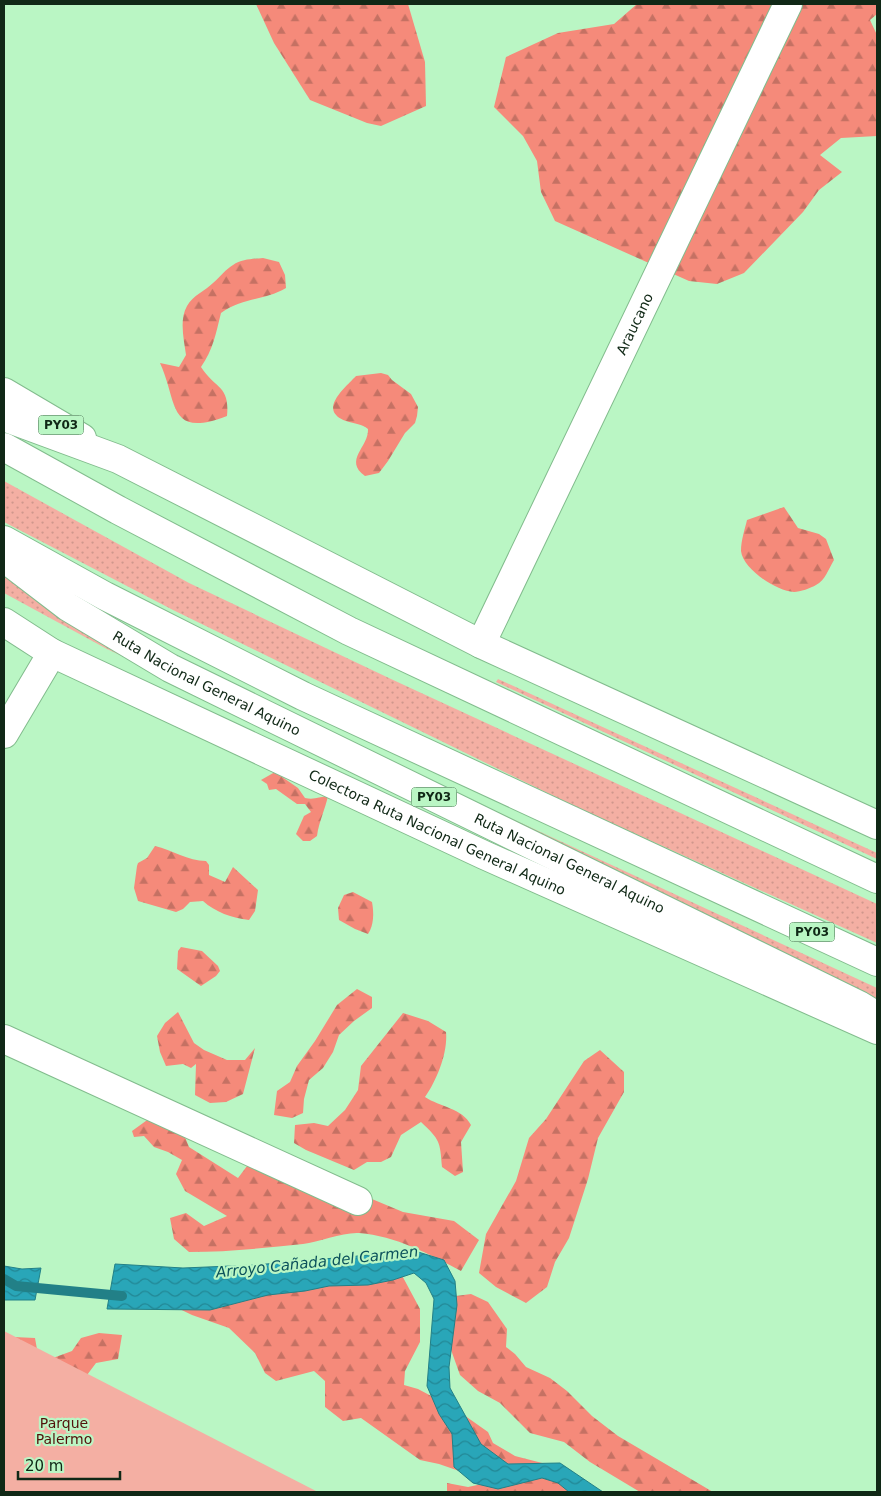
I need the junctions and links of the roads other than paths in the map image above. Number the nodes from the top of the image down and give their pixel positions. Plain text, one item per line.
1 (788, 4) edge
2 (4, 392) edge
3 (4, 417) edge
4 (4, 447) edge
5 (118, 459) junction
6 (4, 540) edge
7 (4, 558) edge
8 (4, 622) edge
9 (481, 644) junction
10 (52, 652) junction
11 (4, 734) edge
12 (877, 826) edge
13 (877, 879) edge
14 (877, 962) edge
15 (877, 1016) edge
16 (877, 1030) edge
17 (4, 1039) edge
18 (358, 1201) dead end

1 - 9 main road, Araucano
2 - 5 main road, PY03
3 - 5 main road
4 - 13 main road
5 - 9 main road, PY03
6 - 14 main road, PY03
7 - 15 main road, Ruta Nacional General Aquino / PY03
8 - 10 main road, Colectora Ruta Nacional General Aquino / PY03
9 - 12 main road, PY03
10 - 11 main road
10 - 16 main road, Colectora Ruta Nacional General Aquino / PY03
17 - 18 main road

